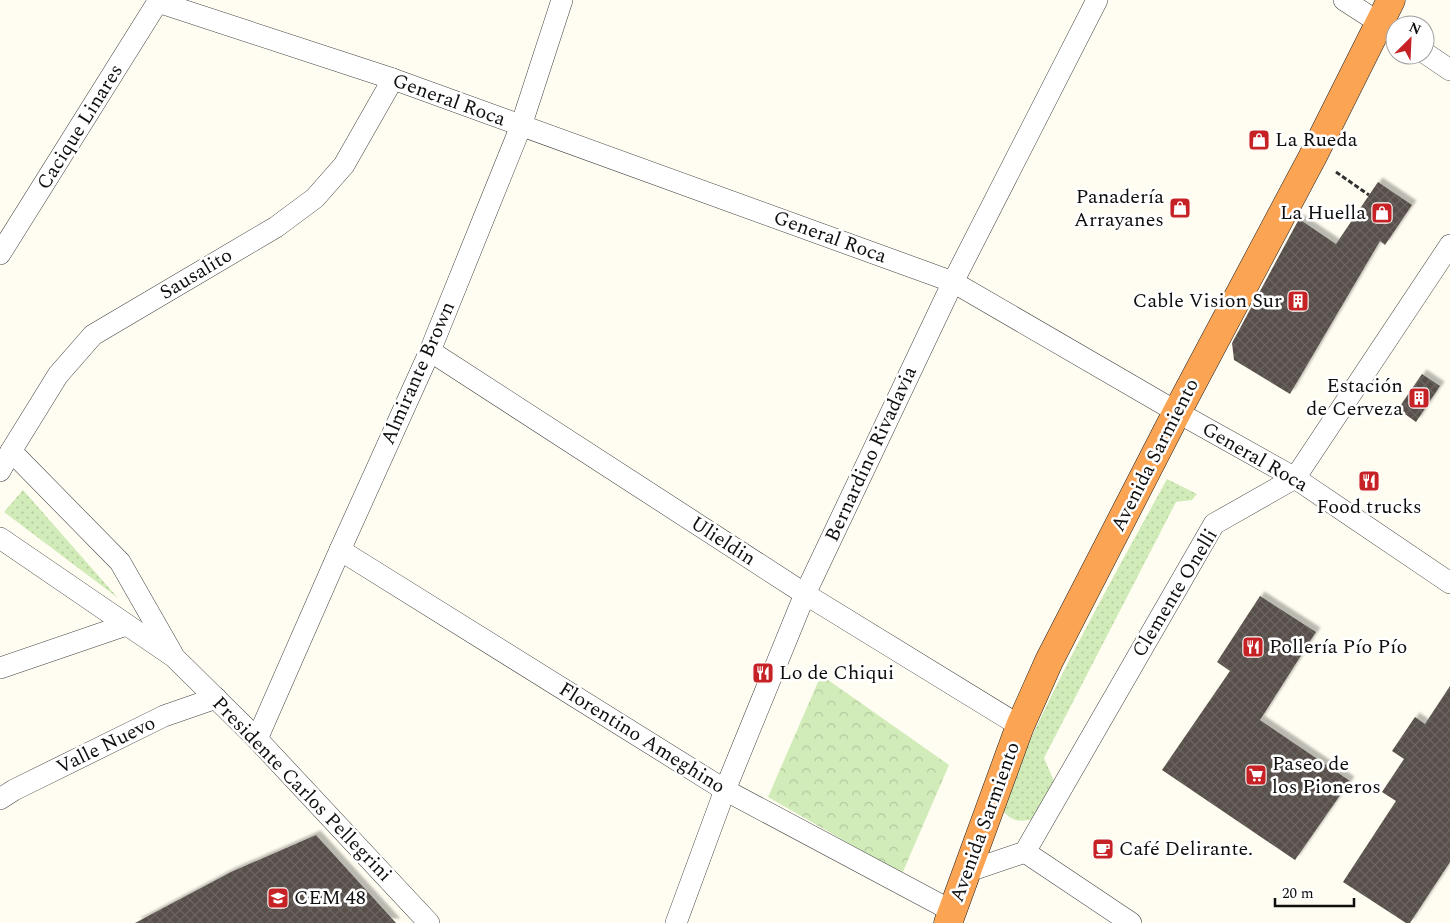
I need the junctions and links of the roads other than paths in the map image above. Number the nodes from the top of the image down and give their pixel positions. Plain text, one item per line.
1 (562, 0) edge
2 (1097, 0) edge
3 (1344, 0) edge
4 (158, 1) edge
5 (1385, 18) edge
6 (1385, 24) edge
7 (1435, 60) edge
8 (1450, 70) edge
9 (393, 80) junction
10 (521, 126) junction
11 (1450, 245) edge
12 (0, 254) edge
13 (953, 282) junction
14 (430, 351) junction
15 (1177, 412) junction
16 (11, 451) junction
17 (0, 471) edge
18 (1295, 478) junction
19 (0, 538) edge
20 (340, 550) junction
21 (1450, 583) edge
22 (805, 594) junction
23 (126, 625) junction
24 (174, 657) junction
25 (0, 668) edge
26 (216, 698) junction
27 (1020, 726) junction
28 (257, 739) junction
29 (725, 790) junction
30 (0, 799) edge
31 (1025, 852) junction
32 (966, 872) junction
33 (950, 917) edge
34 (429, 923) edge
35 (676, 923) edge
36 (1131, 923) edge

1 - 10 street, Almirante Brown
2 - 13 street, Bernardino Rivadavia
3 - 5 street
4 - 9 street, General Roca
4 - 12 street, Cacique Linares
6 - 15 highway, Avenida Sarmiento
7 - 8 street
9 - 10 street, General Roca
9 - 16 street, Sausalito
10 - 13 street, General Roca
10 - 14 street, Almirante Brown
11 - 18 street, Clemente Onelli
13 - 15 street, General Roca
13 - 22 street, Bernardino Rivadavia
14 - 20 street, Almirante Brown
14 - 22 street, Ulieldin
15 - 18 street, General Roca
15 - 27 highway, Avenida Sarmiento
16 - 17 street, Sausalito
16 - 24 street, Presidente Carlos Pellegrini
18 - 21 street, General Roca
18 - 31 street, Clemente Onelli
19 - 23 street, Presidente Carlos Pellegrini
20 - 28 street, Almirante Brown
20 - 29 street, Florentino Ameghino
22 - 27 street, Ulieldin
22 - 29 street, Bernardino Rivadavia
23 - 24 street, Presidente Carlos Pellegrini
23 - 25 street
24 - 26 street, Presidente Carlos Pellegrini
26 - 28 street, Presidente Carlos Pellegrini
26 - 30 street, Valle Nuevo
27 - 32 highway, Avenida Sarmiento
28 - 34 street, Presidente Carlos Pellegrini
29 - 33 street, Florentino Ameghino
29 - 35 street, Bernardino Rivadavia
31 - 32 street
31 - 36 street
32 - 33 highway, Avenida Sarmiento

